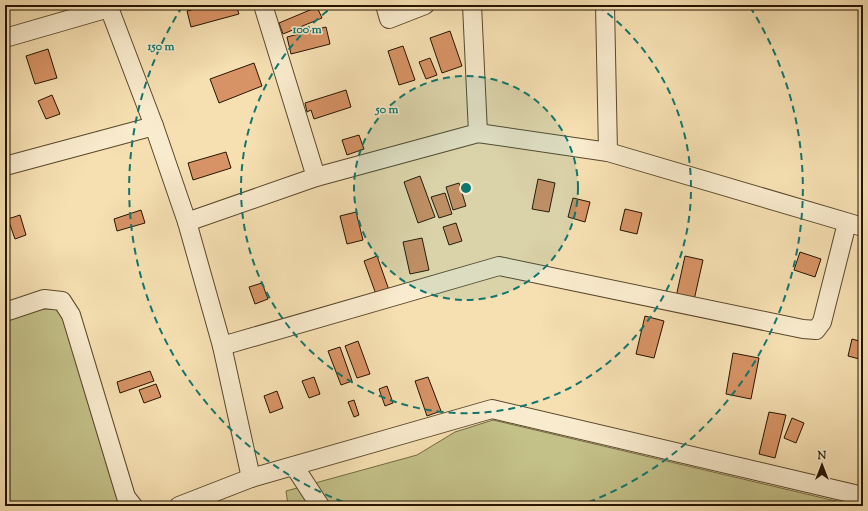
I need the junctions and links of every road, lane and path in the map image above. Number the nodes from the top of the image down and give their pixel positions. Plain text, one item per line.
1 (263, 5) edge
2 (385, 5) edge
3 (425, 5) edge
4 (472, 5) edge
5 (605, 5) edge
6 (109, 7) edge
7 (5, 38) edge
8 (154, 126) junction
9 (478, 133) junction
10 (608, 152) junction
11 (5, 166) edge
12 (316, 177) junction
13 (187, 222) junction
14 (855, 225) edge
15 (5, 312) edge
16 (222, 346) junction
17 (294, 466) junction
18 (251, 478) junction
19 (863, 496) edge
20 (134, 506) edge
21 (179, 506) edge
22 (320, 506) edge

1 - 12 street
2 - 3 street
4 - 9 street
5 - 10 street
6 - 7 street
6 - 8 street
8 - 11 street
8 - 13 street
9 - 10 street
9 - 12 street
10 - 14 street
12 - 13 street
13 - 16 street
14 - 16 street
15 - 20 street
16 - 18 street
17 - 18 street
17 - 19 street
17 - 22 street
18 - 21 street

